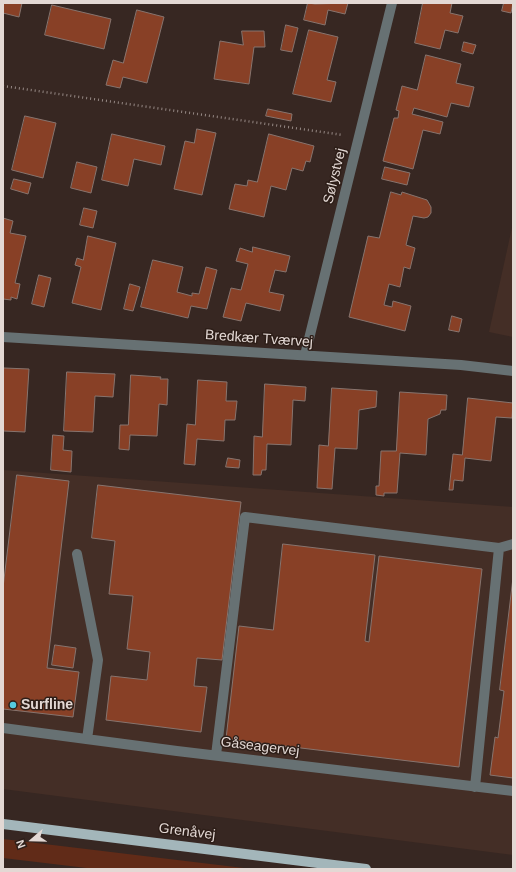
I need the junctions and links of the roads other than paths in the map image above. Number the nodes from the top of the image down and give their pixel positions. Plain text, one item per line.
1 (392, 3) edge
2 (3, 337) edge
3 (305, 356) junction
4 (513, 371) edge
5 (513, 544) edge
6 (499, 548) junction
7 (77, 554) dead end
8 (3, 728) edge
9 (87, 739) junction
10 (216, 756) junction
11 (475, 786) junction
12 (513, 791) edge
13 (3, 824) edge
14 (366, 869) edge

1 - 3 street, Sølystvej
2 - 3 street, Bredkær Tværvej
3 - 4 street, Bredkær Tværvej
5 - 6 street
6 - 10 street
6 - 11 street
7 - 9 street
8 - 9 street, Gåseagervej
9 - 10 street, Gåseagervej
10 - 11 street, Gåseagervej
11 - 12 street, Gåseagervej
13 - 14 main road, Grenåvej

